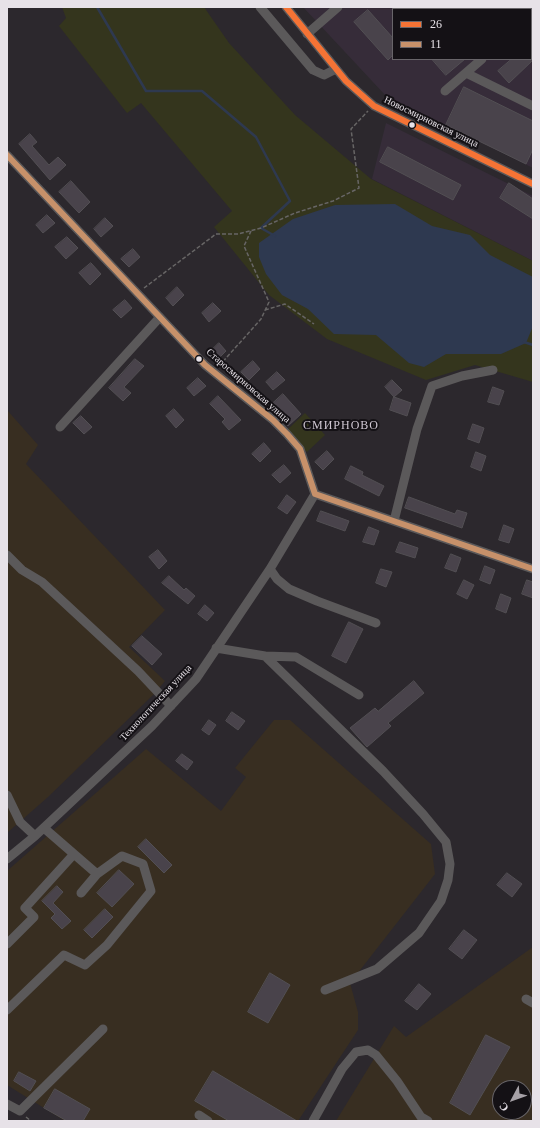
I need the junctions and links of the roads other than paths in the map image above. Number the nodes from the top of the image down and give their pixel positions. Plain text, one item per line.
1 (260, 7) edge
2 (286, 7) edge
3 (338, 7) edge
4 (307, 34) junction
5 (481, 60) edge
6 (336, 69) junction
7 (466, 73) junction
8 (445, 91) dead end
9 (531, 102) edge
10 (7, 155) edge
11 (533, 184) edge
12 (160, 317) junction
13 (493, 370) dead end
14 (60, 427) dead end
15 (315, 494) junction
16 (394, 521) junction
17 (7, 555) edge
18 (270, 569) junction
19 (533, 569) edge
20 (376, 623) dead end
21 (216, 648) junction
22 (265, 656) junction
23 (359, 695) dead end
24 (171, 706) junction
25 (7, 795) edge
26 (44, 828) junction
27 (35, 836) junction
28 (74, 854) junction
29 (7, 859) edge
30 (97, 874) junction
31 (81, 893) dead end
32 (7, 944) edge
33 (325, 990) dead end
34 (7, 1010) edge
35 (103, 1029) dead end
36 (7, 1104) edge
37 (199, 1115) dead end
38 (208, 1121) edge
39 (313, 1121) edge
40 (428, 1121) edge

1 - 6 street
2 - 4 street, Новосмирновская улица
3 - 4 street
4 - 6 street, Новосмирновская улица
5 - 7 street
6 - 11 street, Новосмирновская улица
7 - 8 street
7 - 9 street
10 - 12 street, Старосмирновская улица
12 - 14 street
12 - 15 street, Старосмирновская улица
13 - 16 street
15 - 16 street
15 - 18 street, Технологическая улица
16 - 19 street
17 - 24 street
18 - 20 street
18 - 21 street, Технологическая улица
21 - 22 street
21 - 24 street, Технологическая улица
22 - 23 street
22 - 33 street
24 - 26 street, Технологическая улица
25 - 27 street
26 - 27 street, Технологическая улица
26 - 28 street
27 - 29 street, Технологическая улица
28 - 30 street
28 - 32 street
30 - 31 street
30 - 34 street
35 - 36 street
37 - 38 street
39 - 40 street

